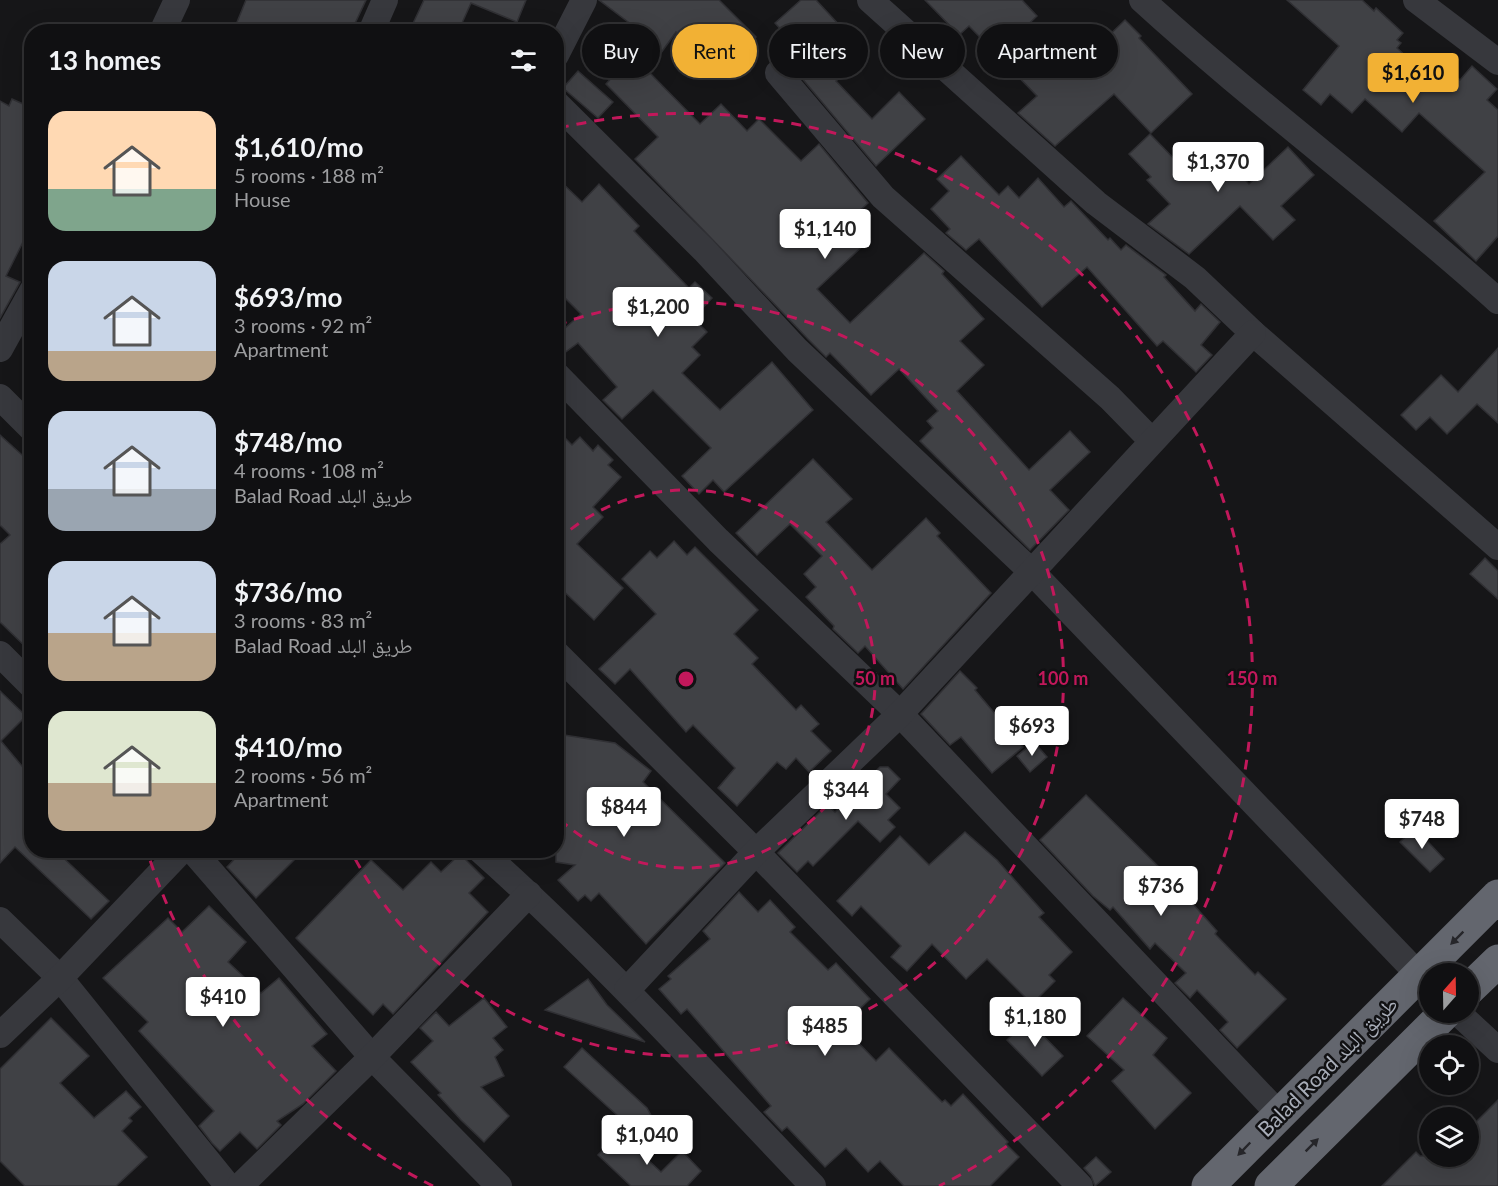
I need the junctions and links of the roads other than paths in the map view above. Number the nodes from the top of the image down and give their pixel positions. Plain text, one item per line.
1 (177, 0) edge
2 (385, 0) edge
3 (584, 0) edge
4 (870, 0) edge
5 (1142, 0) edge
6 (1416, 0) edge
7 (166, 24) edge
8 (374, 24) edge
9 (564, 39) edge
10 (1498, 62) edge
11 (782, 78) edge
12 (564, 111) edge
13 (1498, 301) edge
14 (24, 306) edge
15 (1254, 333) junction
16 (0, 349) edge
17 (564, 382) edge
18 (0, 398) edge
19 (24, 421) edge
20 (1152, 441) junction
21 (1498, 547) edge
22 (1033, 573) junction
23 (0, 654) edge
24 (564, 661) edge
25 (24, 678) edge
26 (900, 714) junction
27 (756, 852) junction
28 (174, 858) edge
29 (199, 858) edge
30 (489, 858) edge
31 (529, 894) junction
32 (1498, 896) edge
33 (0, 920) edge
34 (1498, 961) edge
35 (1431, 963) edge
36 (1419, 975) joint
37 (60, 978) junction
38 (1479, 979) edge
39 (627, 990) junction
40 (1435, 1023) edge
41 (1469, 1023) edge
42 (0, 1035) edge
43 (1498, 1050) edge
44 (372, 1057) junction
45 (1279, 1114) junction
46 (1273, 1185) edge
47 (228, 1186) edge
48 (240, 1186) edge
49 (499, 1186) edge
50 (813, 1186) edge
51 (1080, 1186) edge
52 (1208, 1186) edge

1 - 7 street
2 - 8 street
3 - 9 street
4 - 15 street
5 - 13 street
6 - 10 street
11 - 20 street
12 - 22 street
14 - 16 street
15 - 20 street
15 - 21 street
17 - 26 street
18 - 19 street
20 - 22 street
22 - 26 street
22 - 36 street
23 - 25 street
24 - 27 street
26 - 27 street
26 - 45 street
27 - 39 street
27 - 51 street
28 - 37 street
29 - 44 street
30 - 31 street
31 - 39 street
31 - 44 street
32 -> 35 highway, Balad Road طريق البلد
33 - 37 street
34 - 38 highway
36 - 45 highway, Balad Road طريق البلد
37 - 42 street
37 - 47 street
39 - 50 street
46 -> 40 highway
41 - 43 street
44 - 48 street
44 - 49 street
45 -> 52 highway, Balad Road طريق البلد

